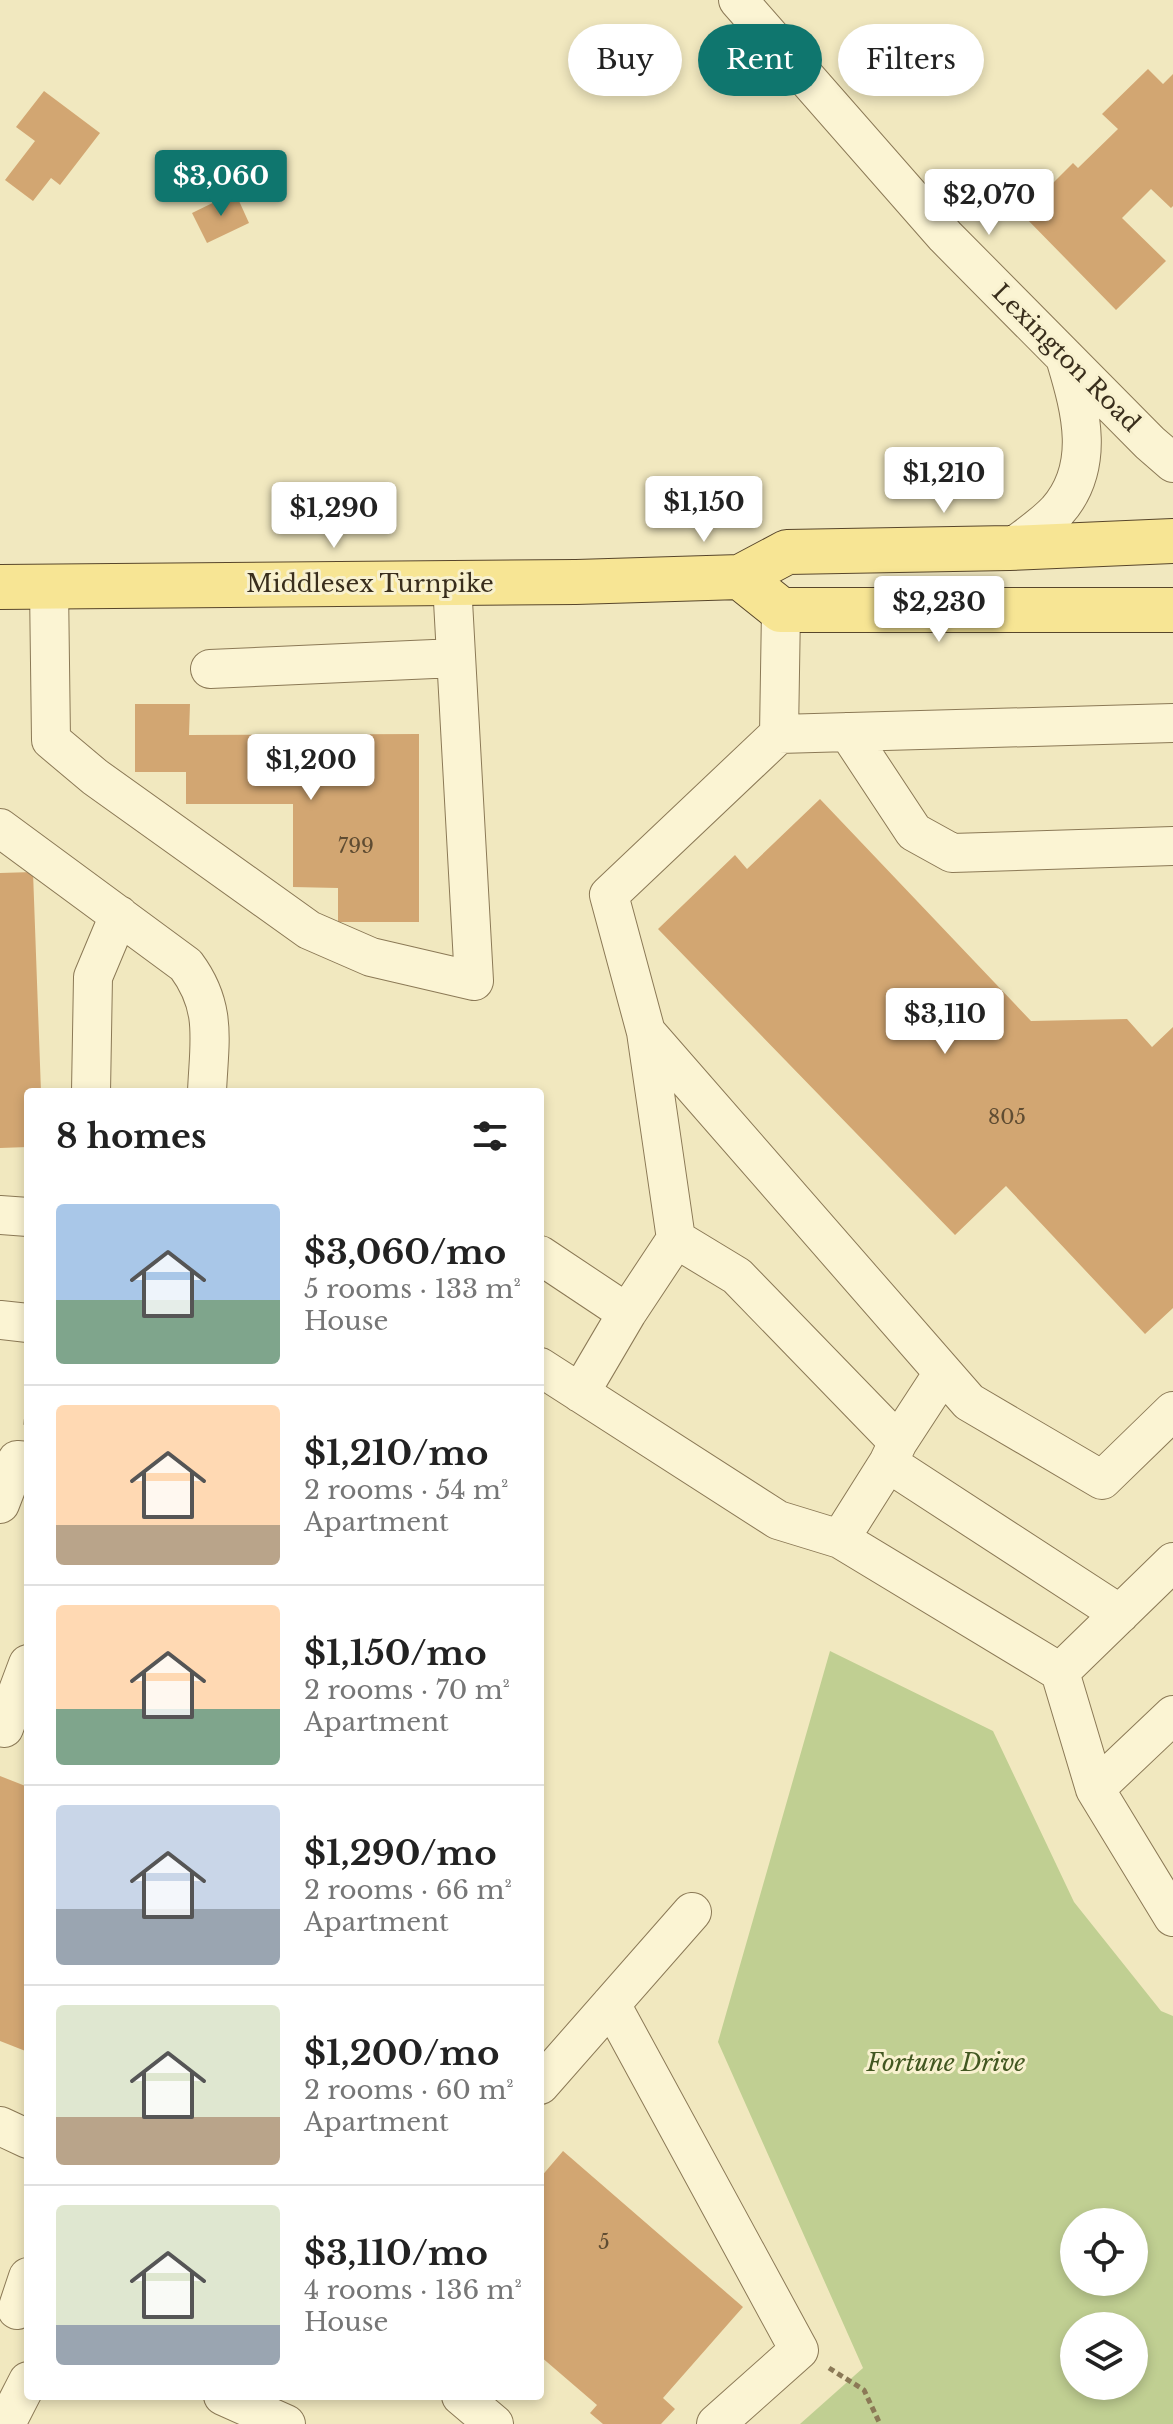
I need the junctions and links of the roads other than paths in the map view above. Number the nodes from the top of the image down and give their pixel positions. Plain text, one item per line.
1 (738, 0) edge
2 (1066, 358) junction
3 (1173, 463) edge
4 (1173, 541) edge
5 (1013, 547) junction
6 (740, 577) junction
7 (452, 583) junction
8 (0, 587) edge
9 (49, 587) junction
10 (781, 610) junction
11 (1173, 610) edge
12 (456, 658) junction
13 (210, 669) dead end
14 (1173, 723) edge
15 (848, 732) junction
16 (779, 734) junction
17 (0, 828) edge
18 (1173, 846) edge
19 (119, 915) junction
20 (646, 1032) junction
21 (91, 1088) edge
22 (207, 1088) edge
23 (0, 1215) edge
24 (24, 1217) edge
25 (676, 1239) junction
26 (544, 1258) edge
27 (627, 1313) junction
28 (0, 1320) edge
29 (24, 1323) edge
30 (544, 1370) edge
31 (943, 1373) junction
32 (580, 1393) junction
33 (1173, 1411) edge
34 (893, 1452) junction
35 (24, 1461) edge
36 (0, 1504) edge
37 (840, 1539) junction
38 (1173, 1562) edge
39 (1120, 1614) junction
40 (1060, 1672) junction
41 (24, 1675) edge
42 (1173, 1715) edge
43 (4, 1728) dead end
44 (1095, 1789) junction
45 (1168, 1896) edge
46 (692, 1912) dead end
47 (611, 2004) junction
48 (544, 2080) edge
49 (0, 2126) edge
50 (24, 2137) edge
51 (24, 2393) edge
52 (236, 2400) edge
53 (466, 2400) edge
54 (277, 2412) edge
55 (15, 2421) edge
56 (494, 2424) edge
57 (716, 2424) edge

1 - 2 street, Lexington Road
2 - 3 street, Lexington Road
2 - 5 street
4 - 5 main road, Middlesex Turnpike
5 - 6 main road, Middlesex Turnpike
6 - 7 main road, Middlesex Turnpike
6 - 10 main road
7 - 9 main road, Middlesex Turnpike
7 - 12 street
8 - 9 main road, Middlesex Turnpike
9 - 12 street
10 - 11 main road
10 - 16 street
12 - 13 street
14 - 15 street
15 - 16 street
15 - 18 street
16 - 20 street
17 - 19 street
19 - 21 street
19 - 22 street
20 - 25 street
20 - 31 street
23 - 24 street
25 - 27 street
25 - 34 street
26 - 27 street
27 - 32 street
28 - 29 street
30 - 32 street
31 - 33 street
31 - 34 street
32 - 37 street
34 - 37 street
34 - 39 street
35 - 36 street
37 - 40 street
38 - 39 street
39 - 40 street
40 - 44 street
41 - 43 street
42 - 44 street
44 - 45 street
46 - 47 street
47 - 48 street
47 - 57 street
49 - 50 street
51 - 55 street
52 - 54 street
53 - 56 street

